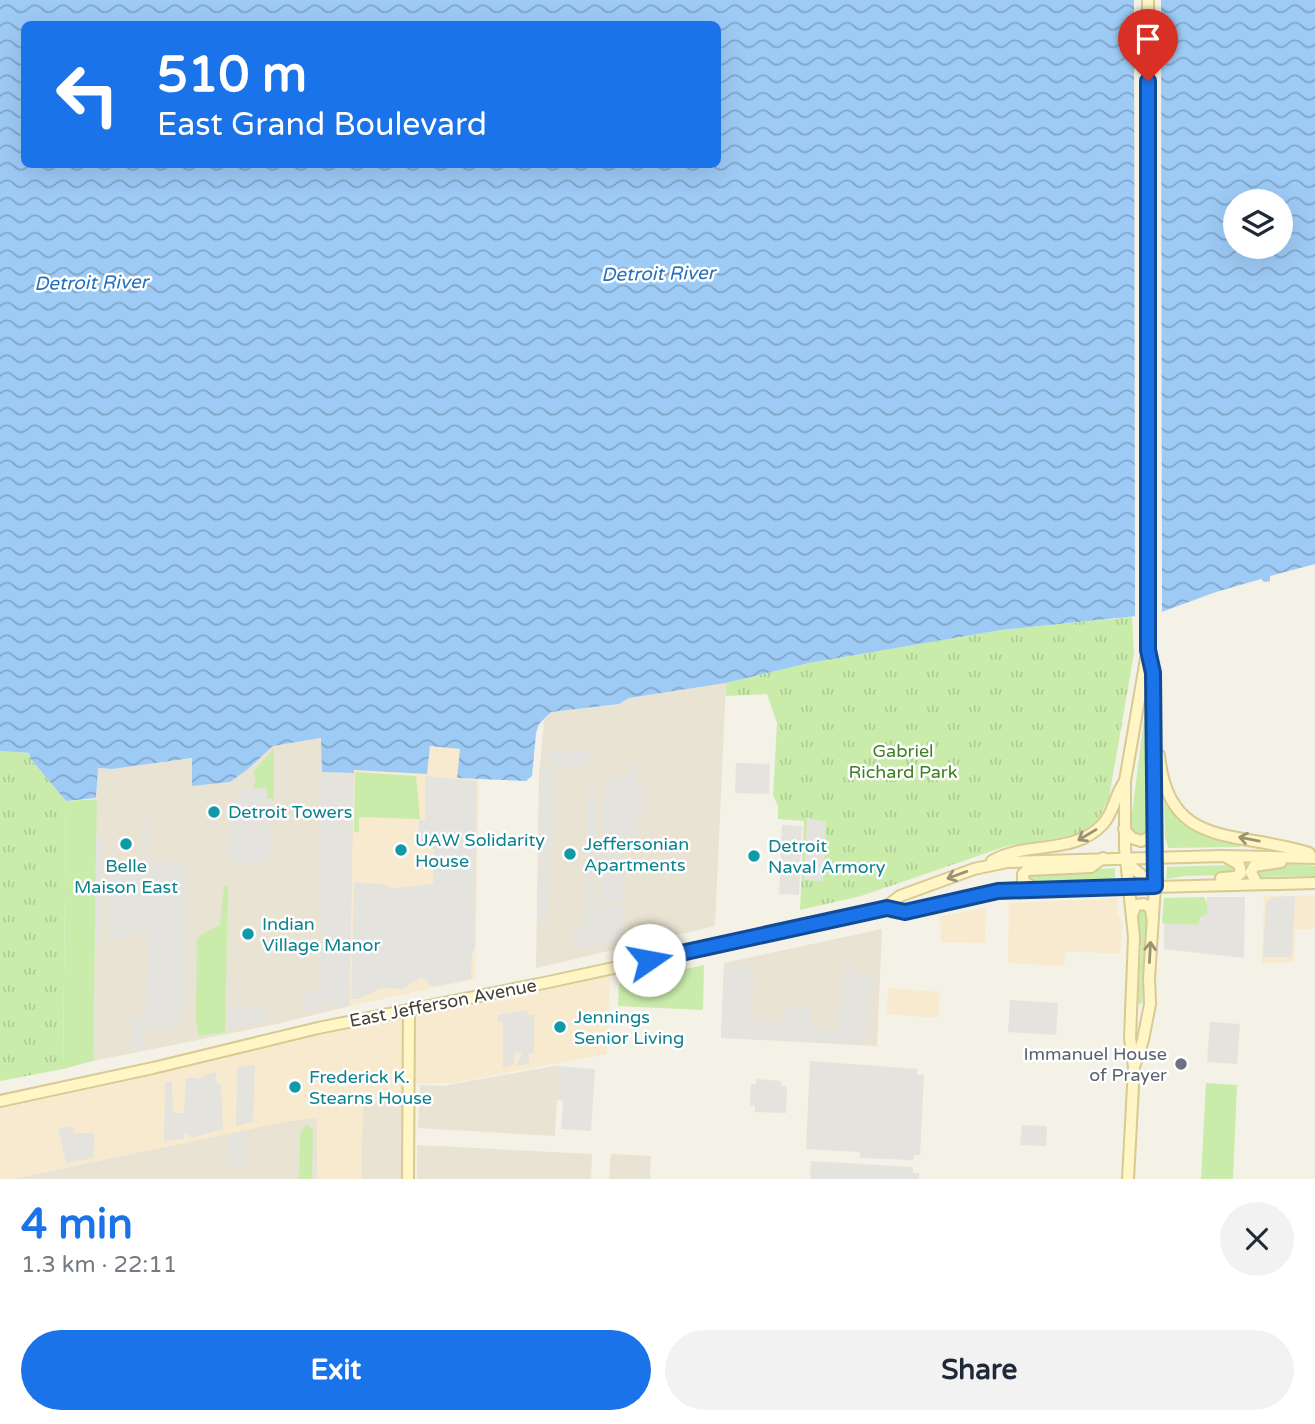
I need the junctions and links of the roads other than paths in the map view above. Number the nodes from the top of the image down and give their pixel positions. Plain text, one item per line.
1 (1148, 0) edge
2 (1148, 650) junction
3 (1153, 693) junction
4 (1125, 781) junction
5 (1124, 829) junction
6 (1153, 831) junction
7 (1222, 856) junction
8 (1300, 856) junction
9 (1155, 857) junction
10 (1315, 857) edge
11 (1103, 858) junction
12 (1126, 858) junction
13 (982, 867) junction
14 (1315, 883) edge
15 (1257, 884) junction
16 (1155, 886) junction
17 (1175, 886) junction
18 (1128, 887) junction
19 (1037, 889) junction
20 (887, 908) junction
21 (1131, 919) junction
22 (1152, 920) junction
23 (1149, 998) junction
24 (1131, 1002) junction
25 (409, 1010) junction
26 (1134, 1067) junction
27 (0, 1101) edge
28 (408, 1179) edge
29 (1128, 1179) edge

1 - 2 main road
2 - 3 main road
2 - 4 main road
3 - 6 main road
10 -> 3 main road
4 - 5 main road
4 -> 13 main road
5 - 6 main road
5 - 12 main road
6 - 9 main road
7 - 8 main road, East Jefferson Avenue
7 - 9 main road, East Jefferson Avenue
7 - 17 main road
8 - 10 main road, East Jefferson Avenue
8 - 15 main road
9 - 12 main road, East Jefferson Avenue
9 - 16 main road
11 - 12 main road, East Jefferson Avenue
11 - 13 main road, East Jefferson Avenue
11 - 19 main road
12 - 16 main road
12 - 18 main road
13 -> 20 main road, East Jefferson Avenue
14 - 15 main road, East Jefferson Avenue
15 - 17 main road, East Jefferson Avenue
16 - 17 main road, East Jefferson Avenue
16 - 18 main road, East Jefferson Avenue
16 - 22 main road
18 - 19 main road, East Jefferson Avenue
18 - 21 main road
19 - 20 main road, East Jefferson Avenue
20 - 25 main road, East Jefferson Avenue
21 - 22 main road
21 - 24 main road
23 -> 22 main road
23 - 24 main road
23 - 26 main road
24 - 26 main road
25 - 27 main road, East Jefferson Avenue
25 - 28 main road
26 - 29 main road

